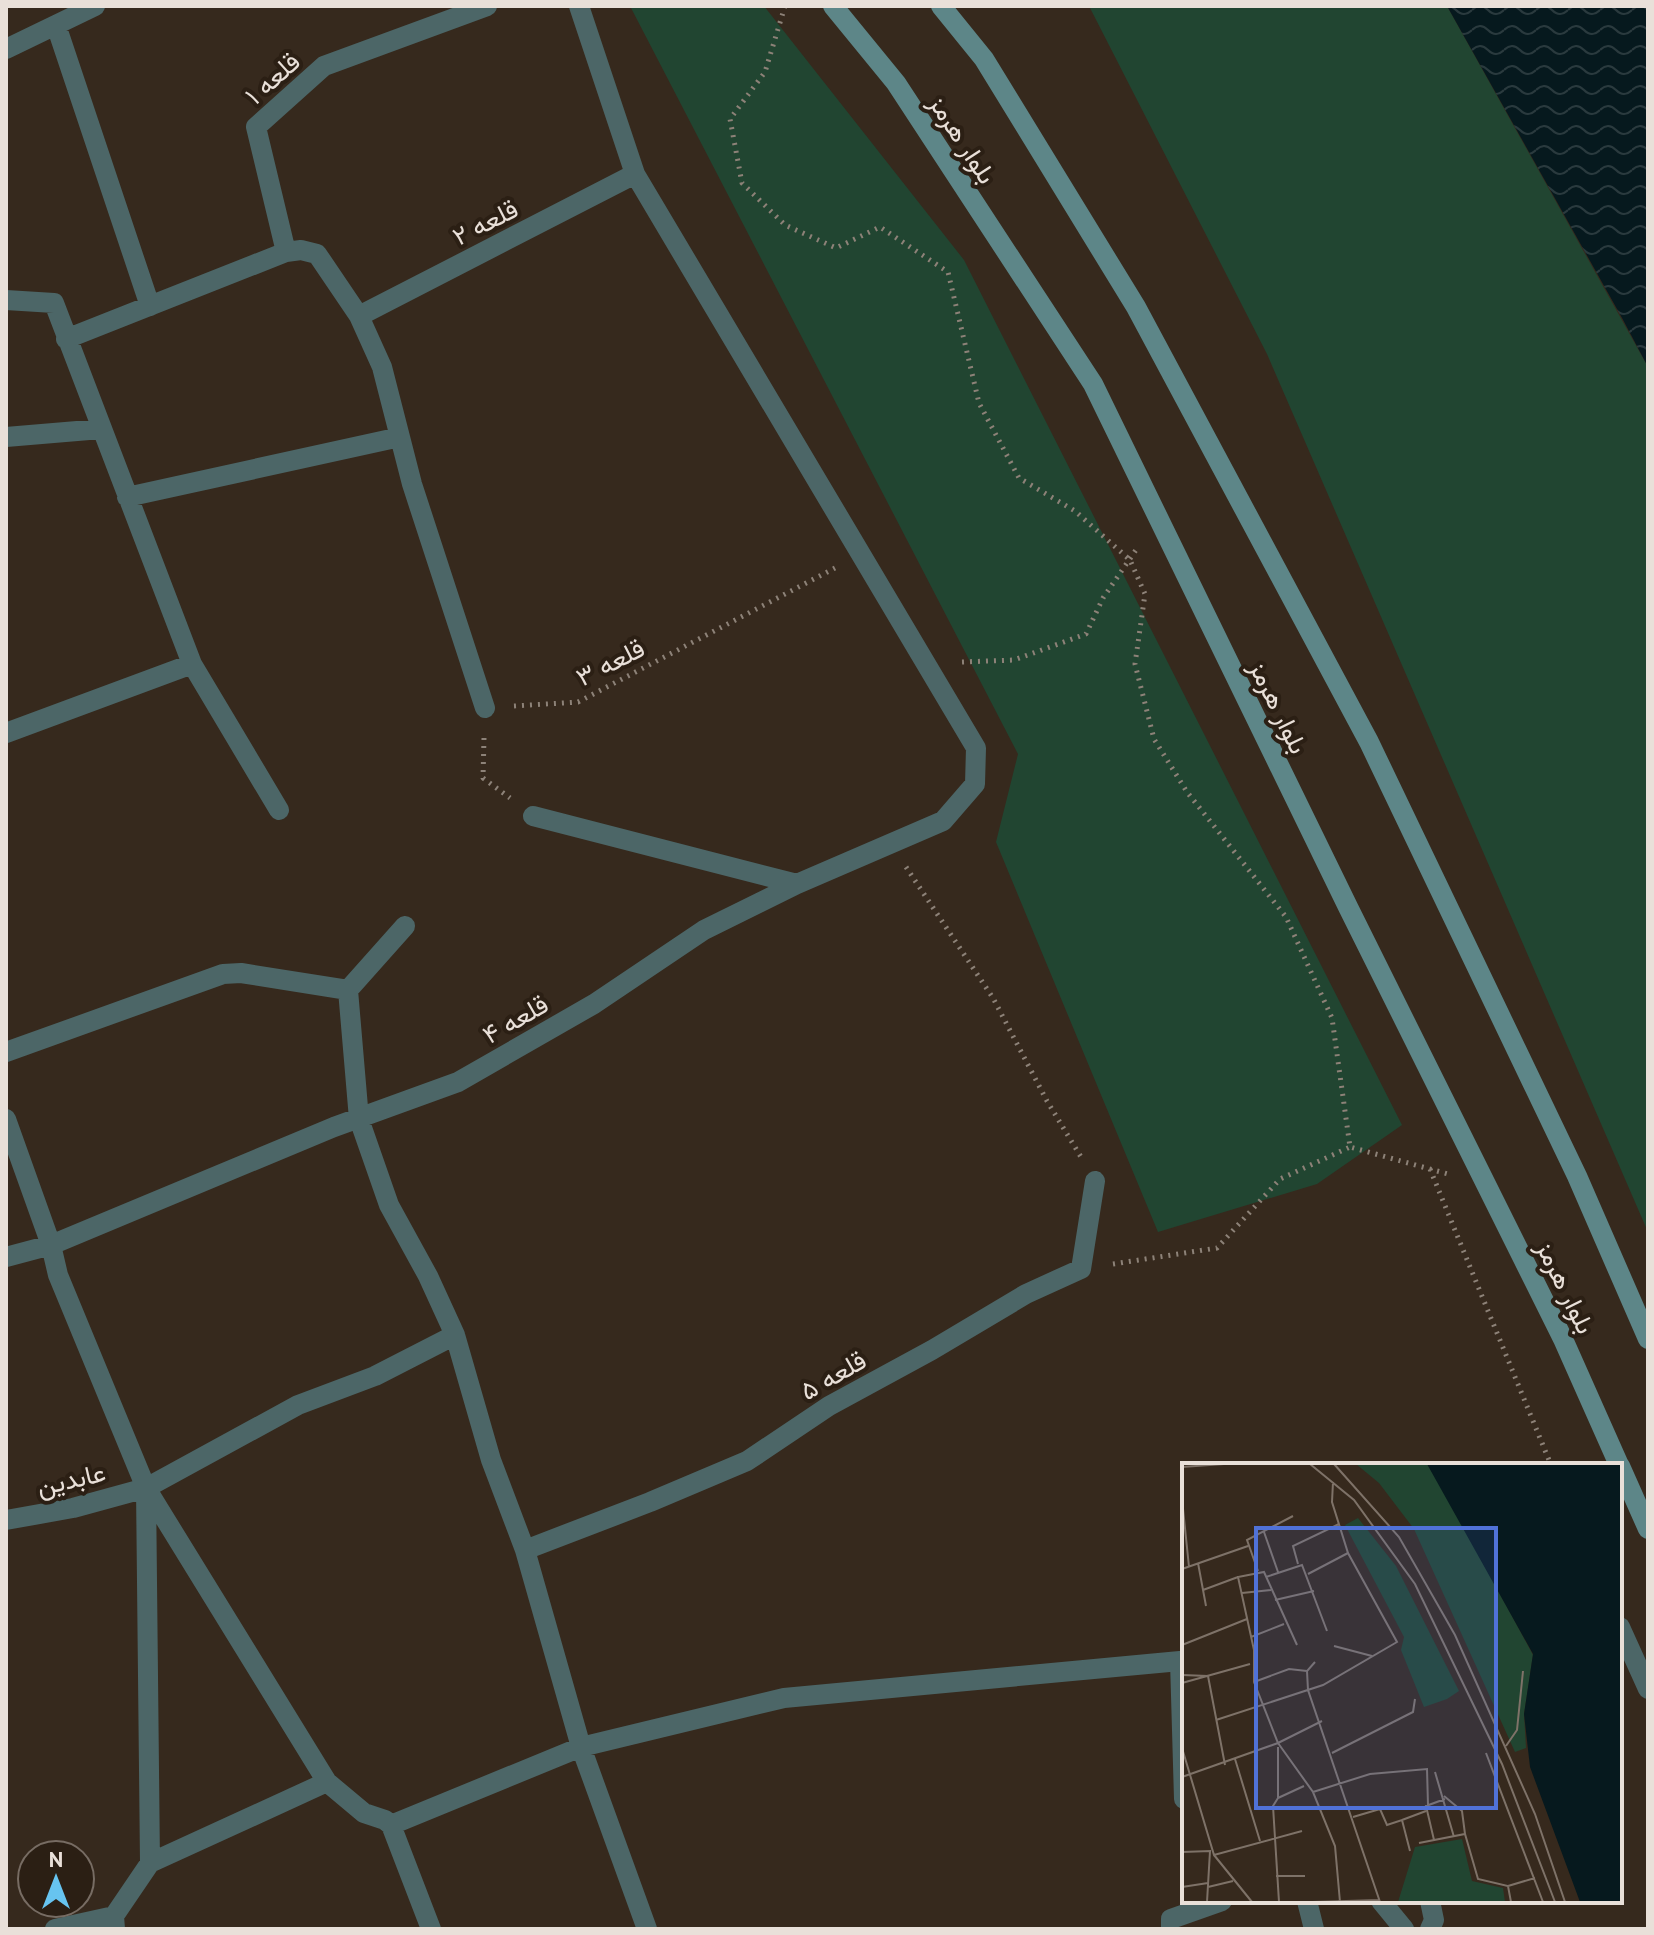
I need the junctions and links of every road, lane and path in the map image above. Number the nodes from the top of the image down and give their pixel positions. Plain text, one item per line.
1 (95, 6) edge
2 (487, 6) edge
3 (579, 6) edge
4 (785, 6) edge
5 (833, 6) edge
6 (941, 6) edge
7 (56, 25) junction
8 (6, 49) edge
9 (635, 174) junction
10 (286, 252) junction
11 (7, 297) edge
12 (150, 306) junction
13 (359, 316) junction
14 (66, 339) junction
15 (101, 429) junction
16 (6, 437) edge
17 (400, 437) junction
18 (127, 497) junction
19 (1141, 544) dead end
20 (861, 555) junction
21 (1130, 560) junction
22 (192, 664) junction
23 (926, 664) junction
24 (485, 708) junction
25 (6, 733) edge
26 (279, 810) dead end
27 (533, 816) joint
28 (890, 843) junction
29 (797, 884) junction
30 (405, 926) dead end
31 (348, 990) junction
32 (6, 1052) edge
33 (6, 1119) edge
34 (359, 1119) junction
35 (1350, 1147) junction
36 (1429, 1169) junction
37 (1095, 1181) joint
38 (1486, 1184) junction
39 (51, 1245) junction
40 (6, 1257) edge
41 (1081, 1269) junction
42 (455, 1335) junction
43 (1648, 1339) edge
44 (1550, 1463) edge
45 (1619, 1463) edge
46 (1622, 1470) edge
47 (146, 1488) junction
48 (6, 1520) edge
49 (1648, 1529) edge
50 (525, 1550) junction
51 (1622, 1631) edge
52 (1648, 1689) edge
53 (1182, 1730) edge
54 (581, 1747) junction
55 (327, 1782) junction
56 (391, 1825) junction
57 (150, 1863) junction
58 (1210, 1903) edge
59 (1308, 1903) edge
60 (1383, 1903) edge
61 (1430, 1903) edge
62 (1187, 1907) edge
63 (114, 1923) edge
64 (55, 1929) edge
65 (431, 1929) edge
66 (647, 1929) edge
67 (1171, 1929) edge
68 (1314, 1929) edge
69 (1404, 1929) edge
70 (1430, 1929) edge

1 - 7 street
2 - 10 street, قلعه ۱
3 - 9 street
4 - 21 path
5 - 38 main road, بلوار هرمز
6 - 43 main road, بلوار هرمز
7 - 8 street
7 - 12 street
9 - 13 street, قلعه ۲
9 - 20 street
10 - 12 street
10 - 13 street
11 - 14 street
12 - 14 street
13 - 17 street
14 - 15 street
15 - 16 street
15 - 18 street
17 - 18 street
17 - 24 street
18 - 22 street
19 - 21 path
20 - 23 street
20 - 24 path, قلعه ۳
21 - 23 path
21 - 35 path
22 - 25 street
22 - 26 street
23 - 28 street, قلعه ۴
24 - 27 path
27 - 29 street
28 - 29 street, قلعه ۴
28 - 37 path
29 - 34 street, قلعه ۴
30 - 31 street
31 - 32 street
31 - 34 street
33 - 39 street
34 - 39 street, قلعه ۴
34 - 42 street
35 - 36 path
35 - 41 path
36 - 38 path
36 - 44 path
37 - 41 street
38 - 45 main road, بلوار هرمز
39 - 40 street, قلعه ۴
39 - 47 street
41 - 50 street, قلعه ۵
42 - 47 street, عابدین
42 - 50 street
46 - 49 main road, بلوار هرمز
47 - 48 street, عابدین
47 - 55 street
47 - 57 street
50 - 54 street
51 - 52 street
53 - 54 street
54 - 56 street
54 - 66 street
55 - 56 street
55 - 57 street
56 - 65 street
57 - 63 street
58 - 62 street
59 - 68 street
60 - 69 street
61 - 70 street
62 - 67 street
63 - 64 street

